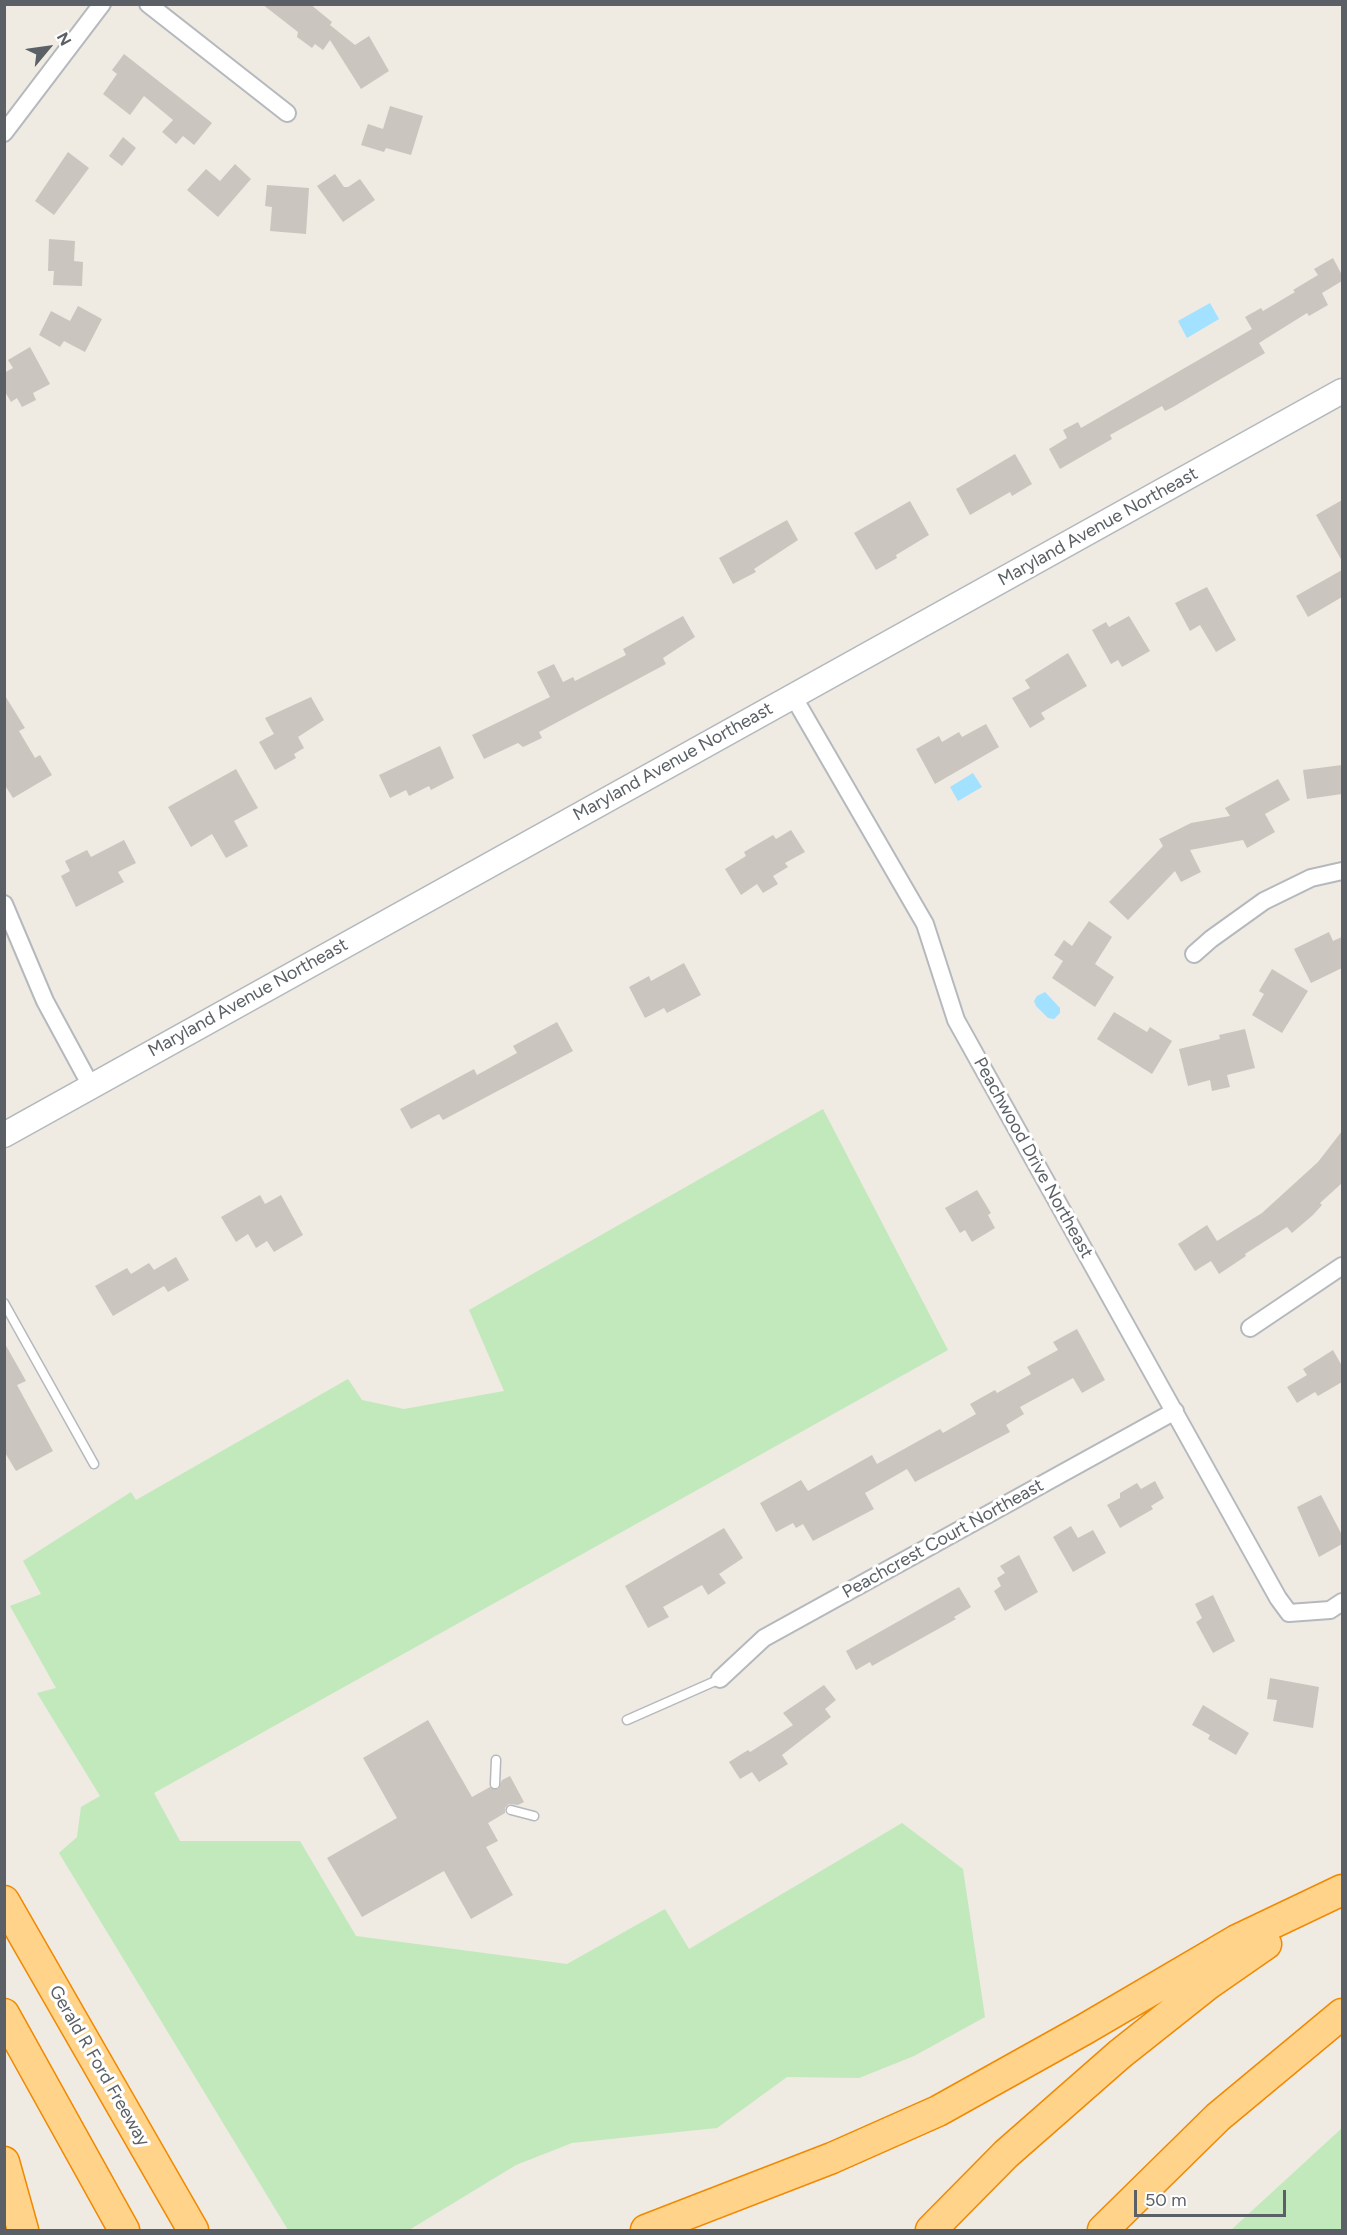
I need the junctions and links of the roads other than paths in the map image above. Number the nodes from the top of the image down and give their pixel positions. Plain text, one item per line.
1 (102, 4) edge
2 (148, 4) edge
3 (287, 113) dead end
4 (4, 133) edge
5 (1342, 391) edge
6 (793, 696) junction
7 (1342, 871) edge
8 (4, 904) edge
9 (1194, 954) dead end
10 (91, 1086) junction
11 (4, 1135) edge
12 (1342, 1266) edge
13 (4, 1303) edge
14 (1250, 1328) dead end
15 (1174, 1411) junction
16 (94, 1464) dead end
17 (1342, 1602) edge
18 (720, 1679) joint
19 (627, 1720) dead end
20 (496, 1760) dead end
21 (495, 1784) dead end
22 (511, 1810) dead end
23 (534, 1816) dead end
24 (1342, 1890) edge
25 (1342, 1897) edge
26 (4, 1901) edge
27 (4, 2014) edge
28 (1342, 2014) edge
29 (4, 2162) edge
30 (23, 2230) edge
31 (124, 2230) edge
32 (193, 2230) edge
33 (646, 2230) edge
34 (932, 2230) edge
35 (1103, 2230) edge

1 - 4 street
2 - 3 street
5 - 6 street, Maryland Avenue Northeast
6 - 10 street, Maryland Avenue Northeast
6 - 15 street, Peachwood Drive Northeast
7 - 9 street
8 - 10 street
10 - 11 street, Maryland Avenue Northeast
12 - 14 street
13 - 16 lane
15 - 17 street, Peachwood Drive Northeast
15 - 18 street, Peachcrest Court Northeast
18 - 19 lane
20 - 21 lane
22 - 23 lane
24 - 33 highway
25 - 34 highway
26 - 32 highway, Gerald R Ford Freeway
27 - 31 highway
28 - 35 highway
29 - 30 highway

